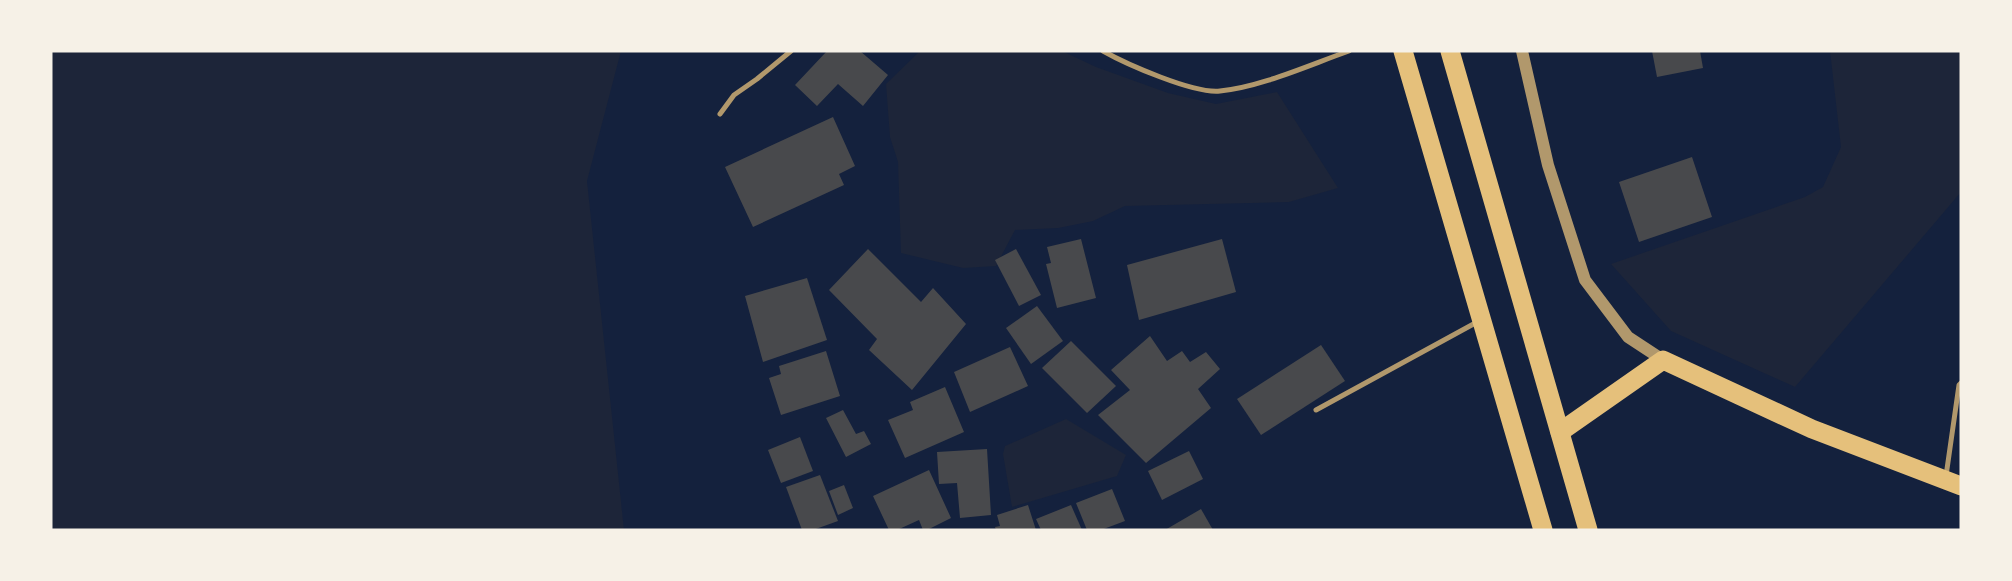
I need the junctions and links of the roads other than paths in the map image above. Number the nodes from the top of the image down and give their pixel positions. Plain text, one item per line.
1 (791, 51) edge
2 (1103, 51) edge
3 (1349, 51) edge
4 (1403, 51) edge
5 (1450, 51) edge
6 (1522, 51) edge
7 (720, 114) dead end
8 (1482, 320) junction
9 (1663, 360) junction
10 (1961, 383) edge
11 (1316, 410) dead end
12 (1560, 432) junction
13 (1953, 483) edge
14 (1543, 530) edge
15 (1588, 530) edge

1 - 7 lane
2 - 3 lane
4 - 8 highway
5 - 12 highway
6 - 9 street
8 - 11 lane
8 - 14 highway
9 - 12 highway
9 - 13 highway
10 - 13 lane
12 - 15 highway

